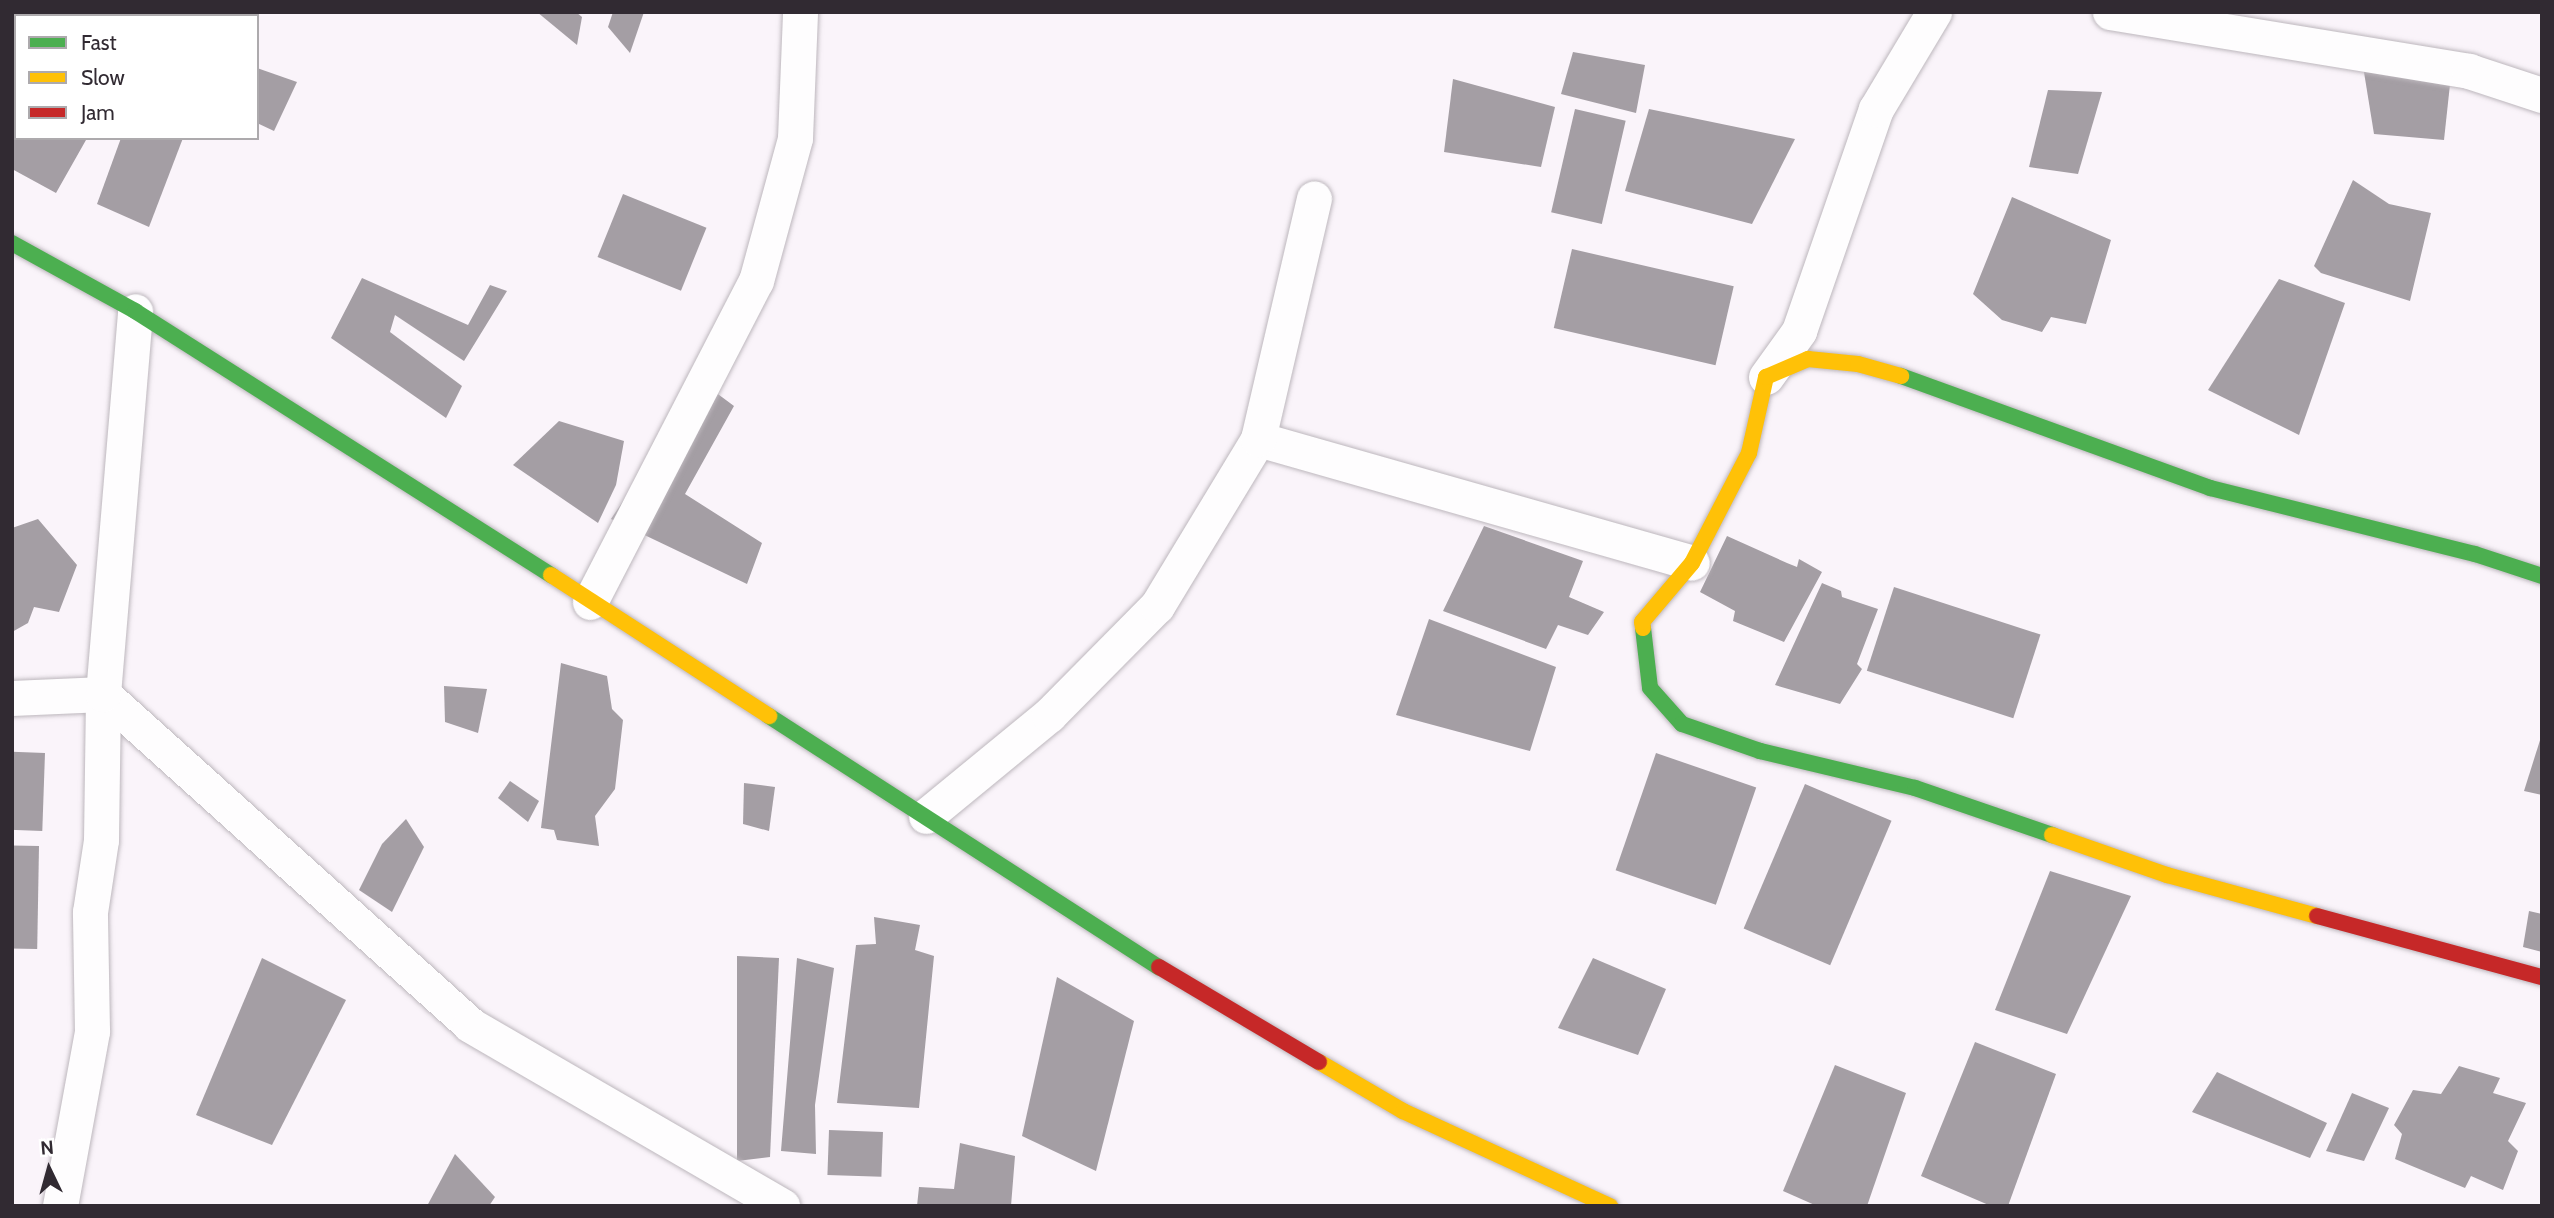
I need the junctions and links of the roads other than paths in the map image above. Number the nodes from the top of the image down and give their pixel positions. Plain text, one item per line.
1 (800, 12) edge
2 (1935, 12) edge
3 (2110, 12) edge
4 (2542, 95) edge
5 (1314, 198) dead end
6 (12, 243) edge
7 (135, 311) junction
8 (1766, 377) junction
9 (1258, 439) junction
10 (1692, 563) junction
11 (2542, 576) edge
12 (590, 602) junction
13 (103, 694) junction
14 (12, 698) edge
15 (926, 816) junction
16 (2542, 978) edge
17 (61, 1206) edge
18 (782, 1206) edge
19 (1610, 1206) edge

1 - 12 street
2 - 8 street
3 - 4 street
5 - 9 street
6 - 7 street
7 - 12 street
7 - 13 street
8 - 10 street
8 - 11 street
9 - 10 street
9 - 15 street
10 - 16 street
12 - 15 street
13 - 14 street
13 - 17 street
13 - 18 street
15 - 19 street

